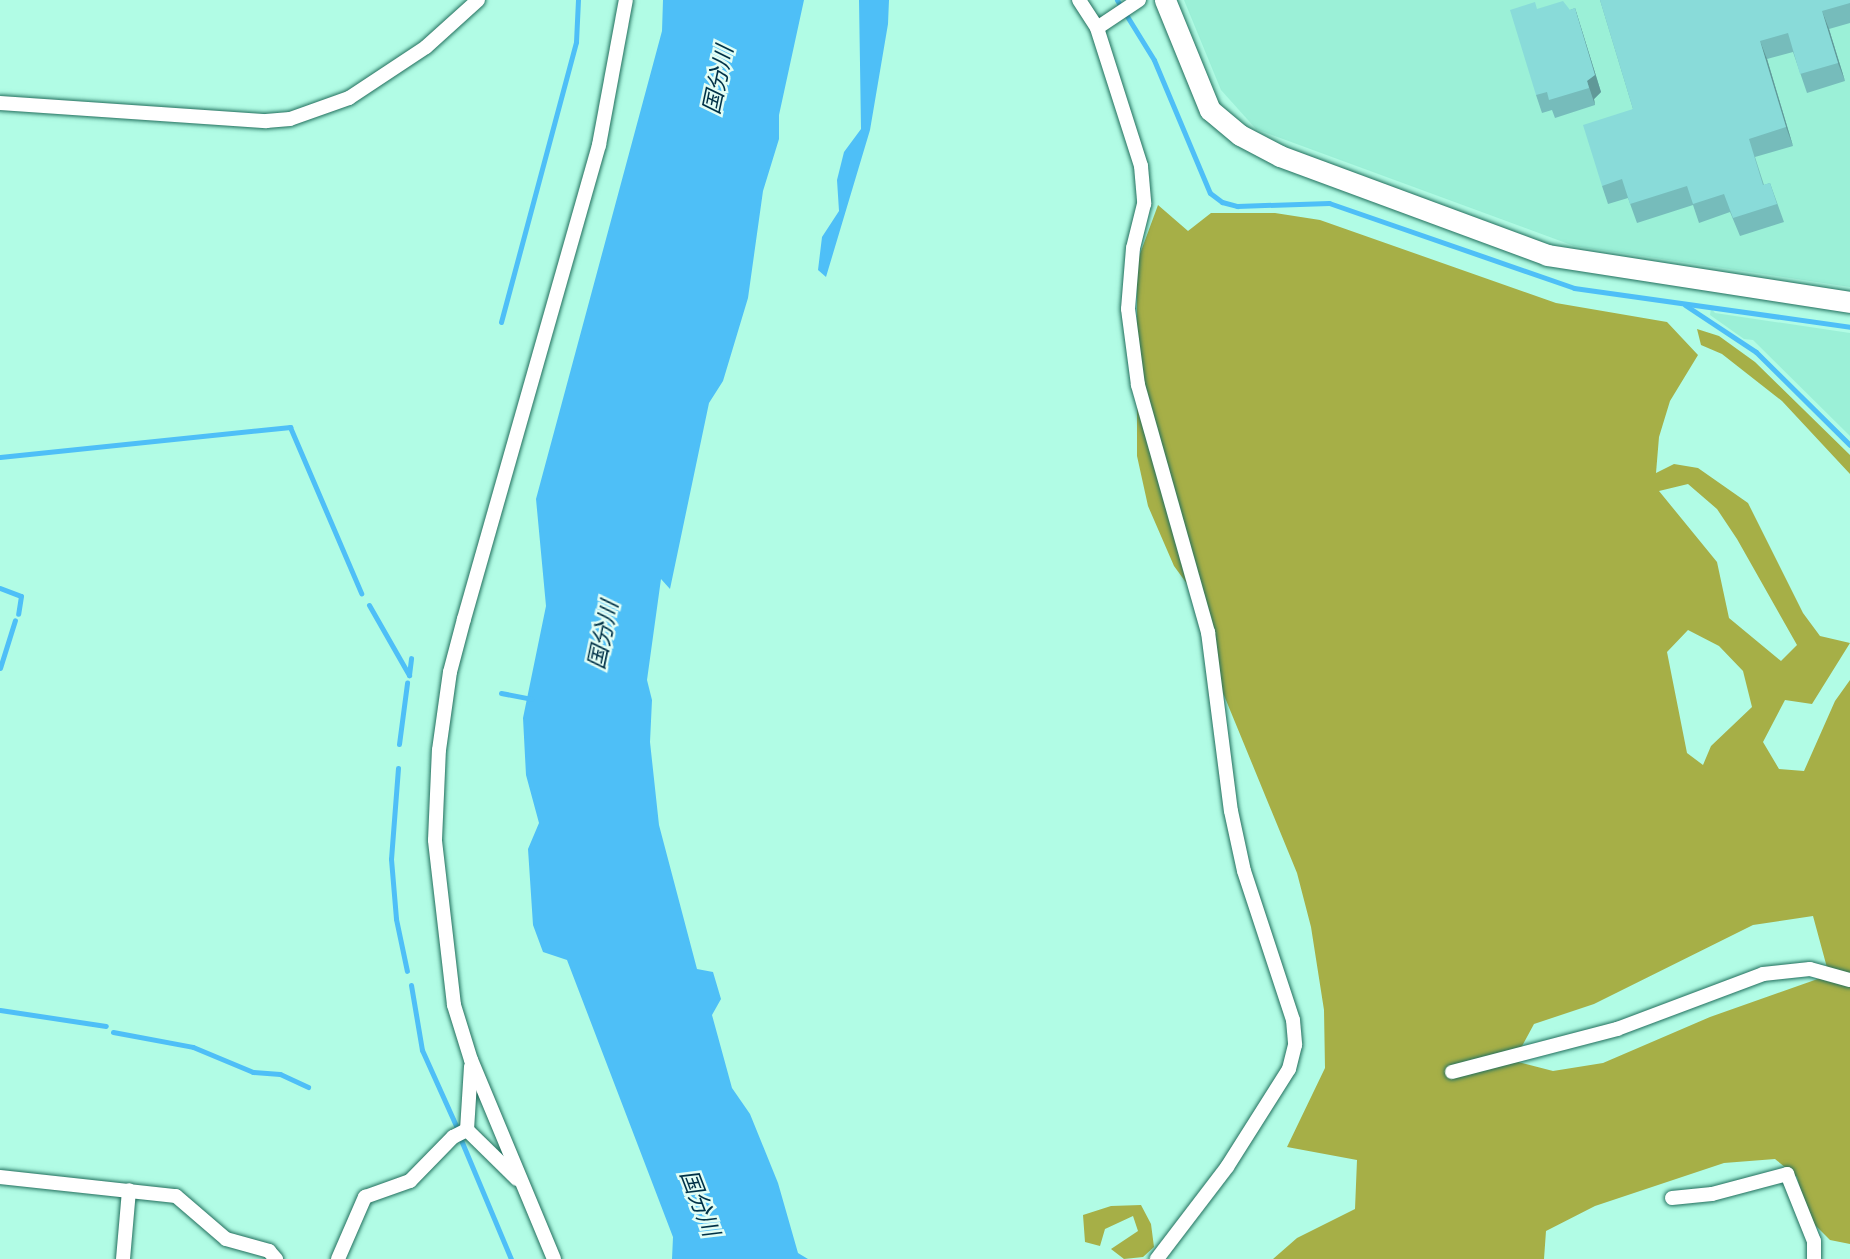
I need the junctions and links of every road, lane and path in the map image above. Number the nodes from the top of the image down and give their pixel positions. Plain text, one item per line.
1 (478, 0) edge
2 (626, 0) edge
3 (1079, 0) edge
4 (1165, 0) edge
5 (1138, 1) edge
6 (1097, 28) junction
7 (0, 103) edge
8 (1850, 302) edge
9 (1850, 980) edge
10 (471, 1060) junction
11 (1452, 1072) dead end
12 (467, 1130) junction
13 (0, 1177) edge
14 (523, 1184) junction
15 (129, 1190) junction
16 (1672, 1198) dead end
17 (540, 1224) junction
18 (123, 1259) edge
19 (276, 1259) edge
20 (338, 1259) edge
21 (542, 1259) edge
22 (554, 1259) edge
23 (1157, 1259) edge
24 (1814, 1259) edge

1 - 7 street
2 - 10 street
3 - 6 street
4 - 8 street
5 - 6 street
6 - 23 street
9 - 11 street
10 - 12 street
10 - 14 street
12 - 14 street
12 - 20 street
13 - 15 street
14 - 17 street
15 - 18 street
15 - 19 street
16 - 24 street
17 - 21 street
17 - 22 street

